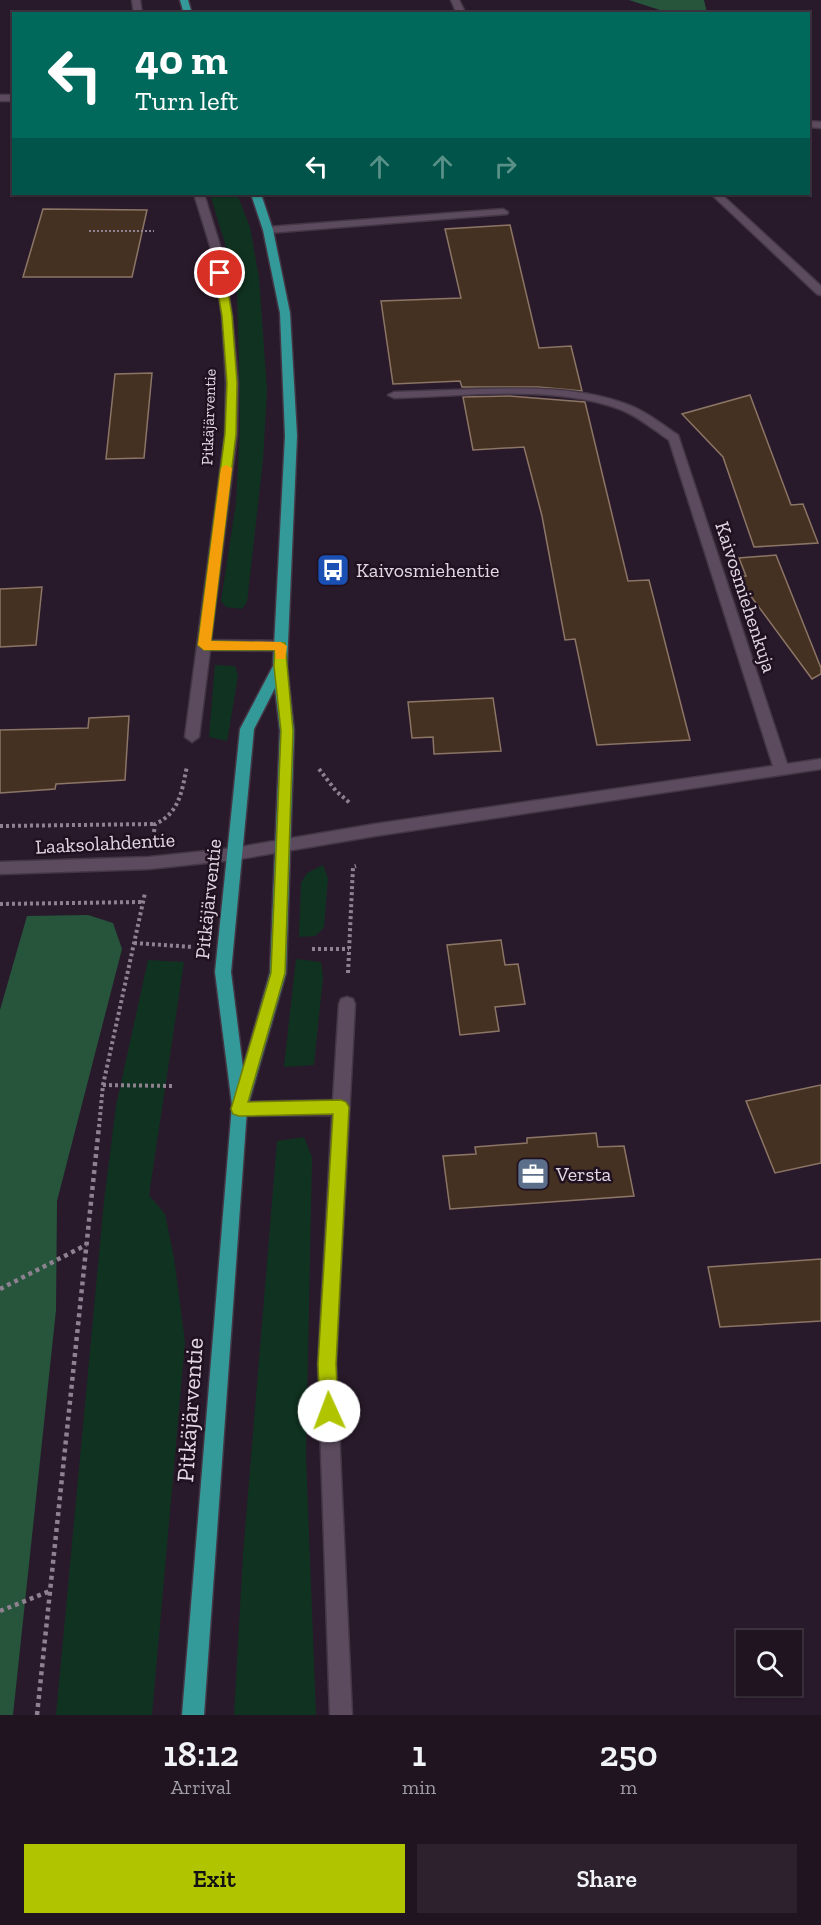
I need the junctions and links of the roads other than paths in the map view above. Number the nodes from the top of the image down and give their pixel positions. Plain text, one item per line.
1 (199, 195) edge
2 (256, 195) edge
3 (717, 195) edge
4 (503, 212) dead end
5 (268, 230) junction
6 (821, 292) edge
7 (394, 395) dead end
8 (204, 645) junction
9 (281, 646) junction
10 (280, 666) junction
11 (192, 737) road end
12 (821, 764) edge
13 (781, 768) junction
14 (283, 847) junction
15 (234, 854) junction
16 (0, 868) edge
17 (347, 1004) road end
18 (341, 1107) junction
19 (239, 1109) junction
20 (193, 1715) edge
21 (341, 1715) edge

1 - 8 street, Pitkäjärventie
2 - 5 main road, Pitkäjärventie
3 - 6 street
4 - 5 street
5 - 9 main road, Pitkäjärventie
7 - 13 street, Kaivosmiehenkuja
8 - 9 street
8 - 11 street, Pitkäjärventie
9 - 10 main road, Pitkäjärventie
10 - 14 main road, Pitkäjärventie
10 - 15 main road, Pitkäjärventie
12 - 13 street
13 - 14 street
14 - 15 street, Laaksolahdentie
14 - 19 main road, Pitkäjärventie
15 - 16 street, Laaksolahdentie
15 - 19 main road, Pitkäjärventie
17 - 18 street
18 - 19 street
18 - 21 street
19 - 20 main road, Pitkäjärventie

